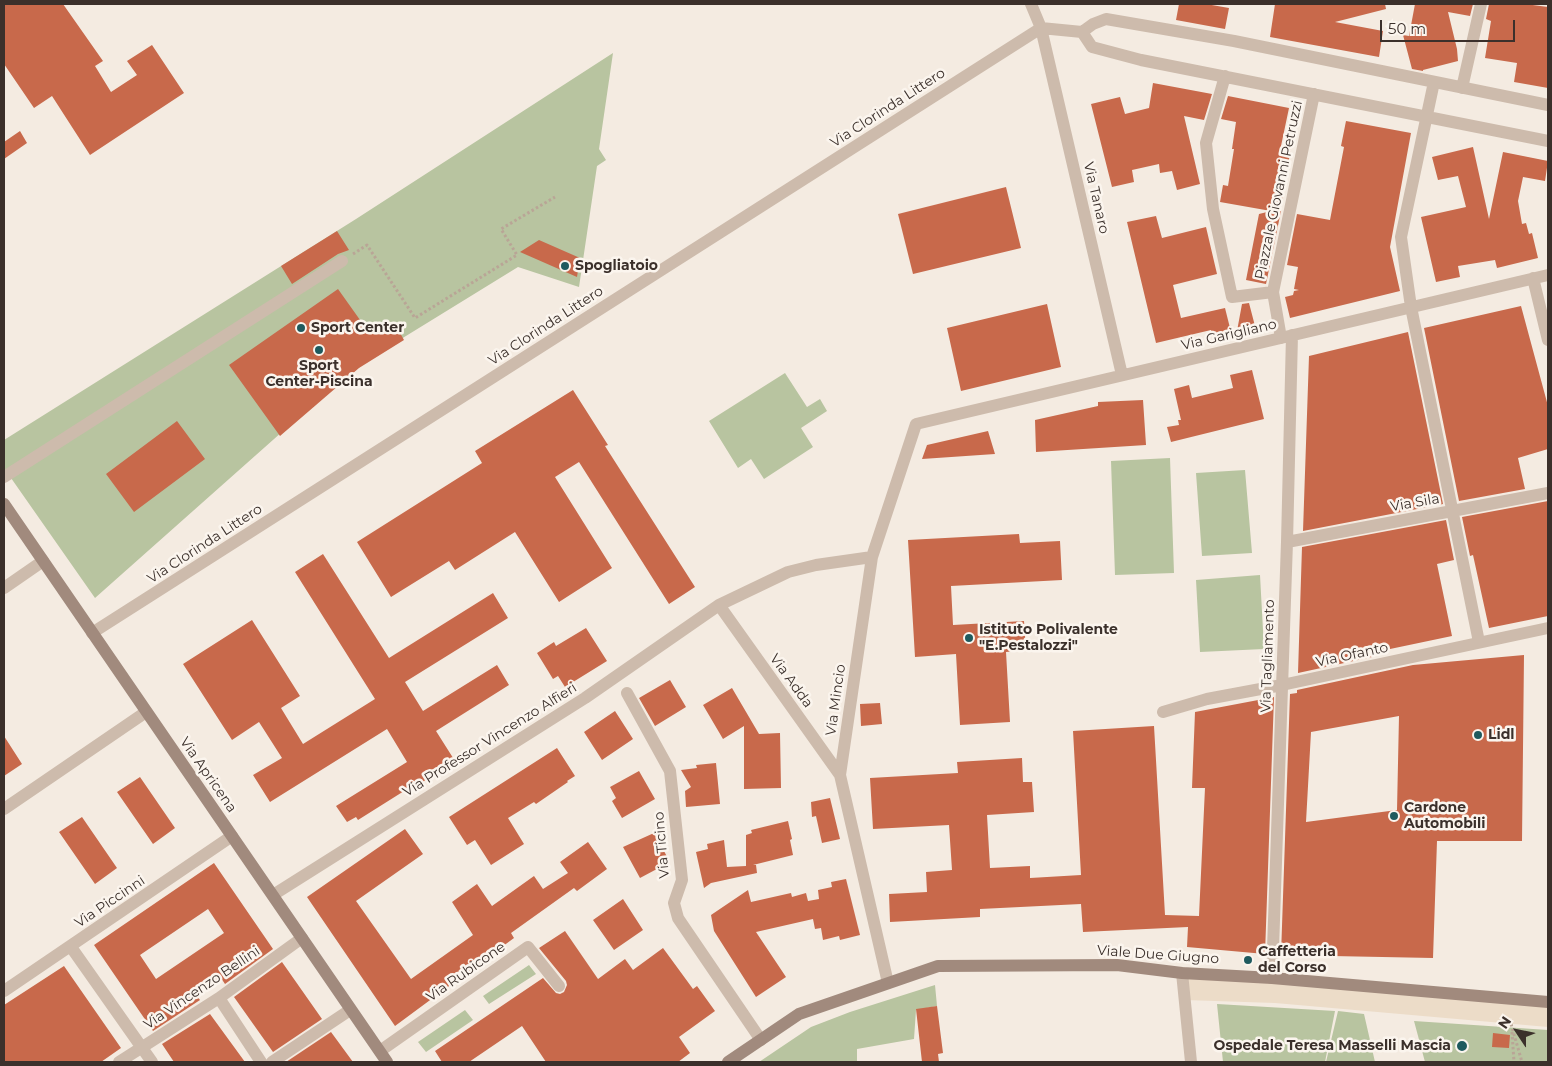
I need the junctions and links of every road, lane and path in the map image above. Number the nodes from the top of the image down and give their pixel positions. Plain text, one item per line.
1 (1031, 4) edge
2 (1481, 4) edge
3 (1041, 28) junction
4 (1082, 32) junction
5 (1225, 76) junction
6 (1434, 82) junction
7 (1462, 88) junction
8 (1314, 94) junction
9 (1548, 105) edge
10 (1427, 117) junction
11 (1548, 141) edge
12 (555, 197) dead end
13 (342, 262) joint
14 (1548, 275) edge
15 (1533, 278) junction
16 (1274, 292) junction
17 (1411, 305) junction
18 (1287, 336) junction
19 (1548, 340) edge
20 (1122, 375) junction
21 (916, 424) joint
22 (4, 477) edge
23 (1548, 494) edge
24 (4, 504) edge
25 (1452, 511) junction
26 (1287, 542) junction
27 (872, 557) junction
28 (43, 561) junction
29 (4, 588) edge
30 (718, 605) junction
31 (1548, 628) edge
32 (92, 633) junction
33 (1479, 642) junction
34 (1282, 686) junction
35 (627, 693) dead end
36 (146, 712) junction
37 (1163, 712) dead end
38 (840, 775) junction
39 (4, 809) edge
40 (232, 836) junction
41 (273, 895) junction
42 (302, 938) junction
43 (71, 947) junction
44 (1182, 973) junction
45 (1272, 978) junction
46 (888, 983) junction
47 (559, 986) dead end
48 (4, 991) edge
49 (218, 998) junction
50 (1548, 1002) edge
51 (350, 1010) junction
52 (761, 1040) junction
53 (141, 1047) junction
54 (380, 1051) junction
55 (119, 1062) edge
56 (152, 1062) edge
57 (261, 1062) edge
58 (272, 1062) edge
59 (387, 1062) edge
60 (728, 1062) edge
61 (1191, 1062) edge
62 (1514, 1062) edge
63 (1522, 1062) edge

1 - 3 street, Via Tanaro
2 - 7 street
3 - 4 street
3 - 20 street, Via Tanaro
3 - 32 street, Via Clorinda Littero
4 - 5 street
4 - 6 street
5 - 8 street
5 - 16 street
6 - 7 street
6 - 10 street
7 - 9 street
8 - 10 street
8 - 16 street, Piazzale Giovanni Petruzzi
10 - 11 street
10 - 17 street
12 - 13 path
13 - 22 street
14 - 15 street, Via Garigliano
15 - 17 street, Via Garigliano
15 - 19 street
16 - 18 street, Via Tagliamento
17 - 18 street, Via Garigliano
17 - 25 street
18 - 20 street, Via Garigliano
18 - 26 street, Via Tagliamento
20 - 21 street, Via Garigliano
21 - 27 street, Via Mincio
23 - 25 street, Via Sila
24 - 28 main road, Via Apricena
25 - 26 street, Via Sila
25 - 33 street
26 - 34 street, Via Tagliamento
27 - 30 street, Via Professor Vincenzo Alfieri
27 - 38 street, Via Mincio
28 - 29 street
28 - 32 main road, Via Apricena
30 - 38 street, Via Adda
30 - 41 street, Via Professor Vincenzo Alfieri
31 - 33 street, Via Ofanto
32 - 36 main road, Via Apricena
33 - 34 street, Via Ofanto
34 - 37 street, Via Ofanto
34 - 45 street, Via Tagliamento
35 - 52 street, Via Ticino
36 - 39 street
36 - 40 main road, Via Apricena
38 - 46 street, Via Mincio
40 - 41 main road, Via Apricena
40 - 43 street, Via Piccinni
41 - 42 main road, Via Apricena
42 - 49 street, Via Vincenzo Bellini
42 - 51 main road, Via Apricena
43 - 48 street, Via Piccinni
43 - 53 street
44 - 45 main road, Viale Due Giugno
44 - 46 main road, Viale Due Giugno
44 - 61 street
45 - 50 main road, Viale Due Giugno
46 - 52 main road, Viale Due Giugno
47 - 54 street, Via Rubicone
49 - 53 street, Via Vincenzo Bellini
49 - 57 street
51 - 54 main road, Via Apricena
51 - 58 street
52 - 60 main road, Viale Due Giugno
53 - 55 street, Via Vincenzo Bellini
53 - 56 street
54 - 59 main road, Via Apricena
62 - 63 path

